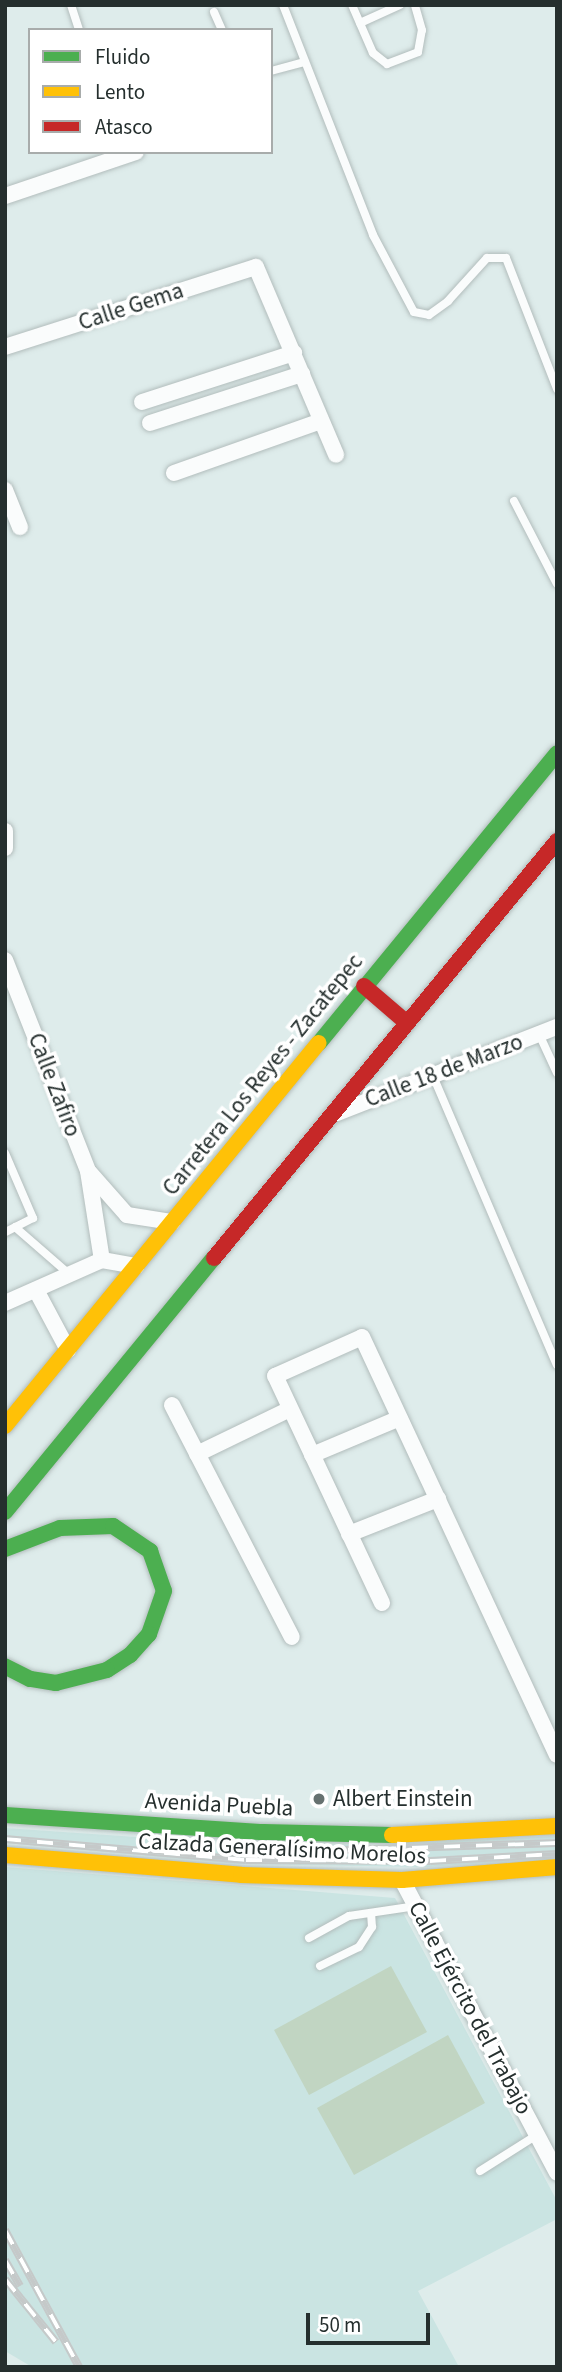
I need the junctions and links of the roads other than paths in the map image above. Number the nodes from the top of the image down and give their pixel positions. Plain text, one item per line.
1 (71, 5) edge
2 (282, 5) edge
3 (352, 5) edge
4 (400, 5) edge
5 (415, 5) edge
6 (214, 12) dead end
7 (360, 23) junction
8 (78, 28) edge
9 (221, 28) edge
10 (305, 62) junction
11 (273, 70) edge
12 (130, 154) edge
13 (5, 196) edge
14 (5, 347) edge
15 (294, 353) junction
16 (302, 374) junction
17 (557, 388) edge
18 (142, 402) dead end
19 (321, 421) junction
20 (150, 423) dead end
21 (336, 455) dead end
22 (174, 473) dead end
23 (5, 490) edge
24 (514, 501) dead end
25 (20, 527) dead end
26 (557, 584) edge
27 (557, 753) edge
28 (5, 831) edge
29 (557, 841) edge
30 (5, 848) edge
31 (5, 960) edge
32 (364, 986) junction
33 (407, 1023) junction
34 (557, 1027) edge
35 (539, 1034) junction
36 (557, 1073) edge
37 (433, 1076) junction
38 (331, 1116) junction
39 (5, 1153) edge
40 (88, 1171) junction
41 (172, 1222) junction
42 (15, 1227) junction
43 (5, 1231) edge
44 (102, 1260) junction
45 (136, 1266) junction
46 (69, 1274) junction
47 (36, 1290) junction
48 (5, 1303) edge
49 (68, 1350) junction
50 (557, 1365) edge
51 (172, 1405) dead end
52 (290, 1409) junction
53 (400, 1418) junction
54 (5, 1426) edge
55 (197, 1454) junction
56 (312, 1455) junction
57 (438, 1499) junction
58 (5, 1512) edge
59 (349, 1534) junction
60 (5, 1549) edge
61 (382, 1603) dead end
62 (292, 1637) dead end
63 (5, 1666) edge
64 (557, 1755) edge
65 (5, 1815) edge
66 (557, 1826) edge
67 (5, 1855) edge
68 (557, 1867) edge
69 (402, 1881) junction
70 (416, 1906) junction
71 (371, 1913) junction
72 (309, 1938) dead end
73 (320, 1966) dead end
74 (537, 2135) junction
75 (480, 2171) dead end
76 (557, 2173) edge

1 - 8 lane
2 - 10 lane
3 - 7 lane
4 - 7 lane
5 - 7 lane
6 - 9 lane
10 - 11 lane
10 - 17 lane
12 - 13 street
14 - 15 street, Calle Gema
15 - 16 street
15 - 18 street
16 - 19 street
16 - 20 street
19 - 21 street
19 - 22 street
23 - 25 street
24 - 26 lane
27 - 32 main road, Carretera Los Reyes - Zacatepec
28 - 30 street
29 - 33 main road
31 - 40 street, Calle Zafiro
32 - 33 main road
32 - 41 main road, Carretera Los Reyes - Zacatepec
33 - 38 main road
34 - 35 street, Calle 18 de Marzo
35 - 36 lane
35 - 37 street, Calle 18 de Marzo
37 - 38 street, Calle 18 de Marzo
37 - 50 lane
38 - 58 main road
39 - 42 lane
40 - 41 street, Calle Zafiro
40 - 44 street, Calle Zafiro
41 - 45 main road, Carretera Los Reyes - Zacatepec
42 - 43 lane
42 - 46 lane
44 - 45 street
44 - 46 street
45 - 49 main road, Carretera Los Reyes - Zacatepec
46 - 47 street
47 - 48 street
47 - 49 street
49 - 54 main road, Carretera Los Reyes - Zacatepec
51 - 55 street
52 - 53 street
52 - 55 street
52 - 56 street
53 - 56 street
53 - 57 street
55 - 62 street
56 - 59 street
57 - 59 street
57 - 64 street
59 - 61 street
60 - 63 main road
65 - 66 main road, Avenida Puebla
67 - 69 main road, Calzada Generalísimo Morelos
68 - 69 main road, Calzada Generalísimo Morelos
69 - 70 street, Calle Ejército del Trabajo
70 - 71 lane
70 - 74 street, Calle Ejército del Trabajo
71 - 72 lane
71 - 73 lane
74 - 75 lane
74 - 76 street, Calle Ejército del Trabajo

